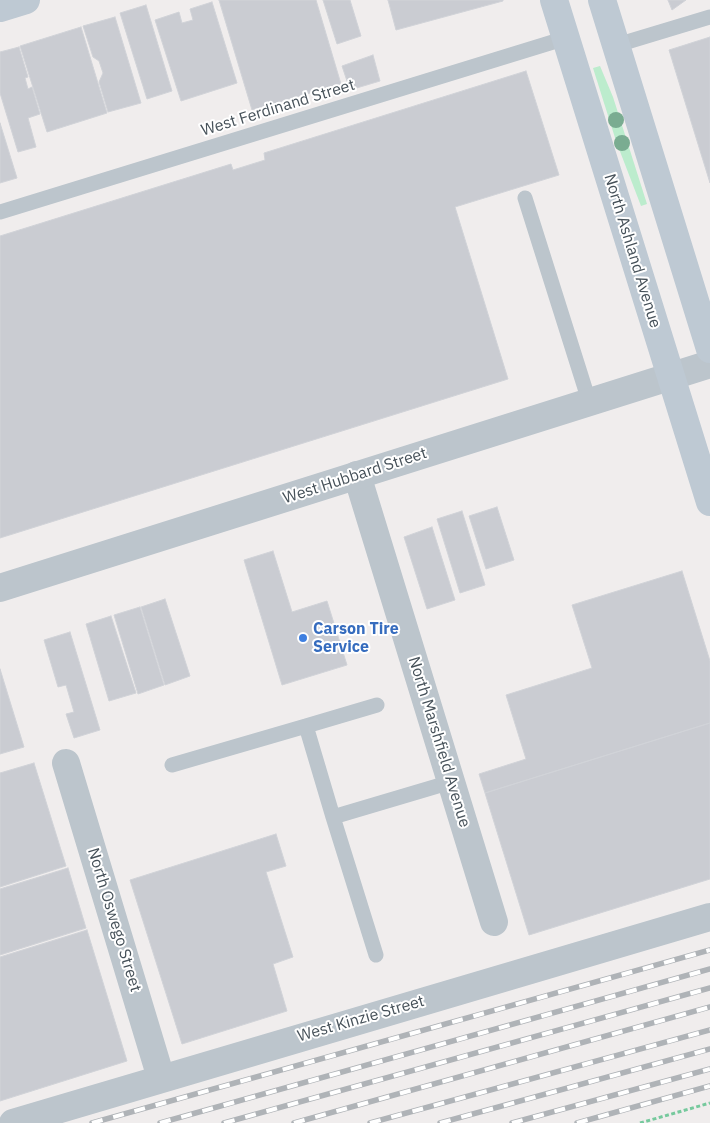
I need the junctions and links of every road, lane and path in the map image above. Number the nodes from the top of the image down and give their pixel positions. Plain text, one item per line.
1 (26, 0) edge
2 (554, 0) edge
3 (602, 0) edge
4 (0, 8) edge
5 (710, 17) edge
6 (566, 38) junction
7 (616, 46) junction
8 (525, 198) dead end
9 (0, 212) edge
10 (710, 349) edge
11 (710, 364) edge
12 (670, 376) junction
13 (589, 401) junction
14 (357, 475) junction
15 (710, 502) edge
16 (0, 588) edge
17 (377, 705) dead end
18 (306, 726) junction
19 (66, 763) dead end
20 (172, 765) dead end
21 (451, 782) junction
22 (333, 817) junction
23 (710, 917) edge
24 (494, 922) dead end
25 (376, 955) dead end
26 (161, 1078) junction
27 (710, 1103) edge
28 (13, 1123) edge
29 (640, 1123) edge

1 - 4 main road
2 - 6 main road, North Ashland Avenue
3 - 7 main road
5 - 7 lane
6 - 9 lane, West Ferdinand Street
6 - 12 main road, North Ashland Avenue
7 - 10 main road
8 - 13 lane
11 - 12 street, West Hubbard Street
12 - 13 street, West Hubbard Street
12 - 15 main road, North Ashland Avenue
13 - 14 street, West Hubbard Street
14 - 16 street, West Hubbard Street
14 - 21 street, North Marshfield Avenue
17 - 18 lane
18 - 20 lane
18 - 22 lane
19 - 26 street, North Oswego Street
21 - 22 lane
21 - 24 street, North Marshfield Avenue
22 - 25 lane
23 - 26 street, West Kinzie Street
26 - 28 street, West Kinzie Street
27 - 29 path

